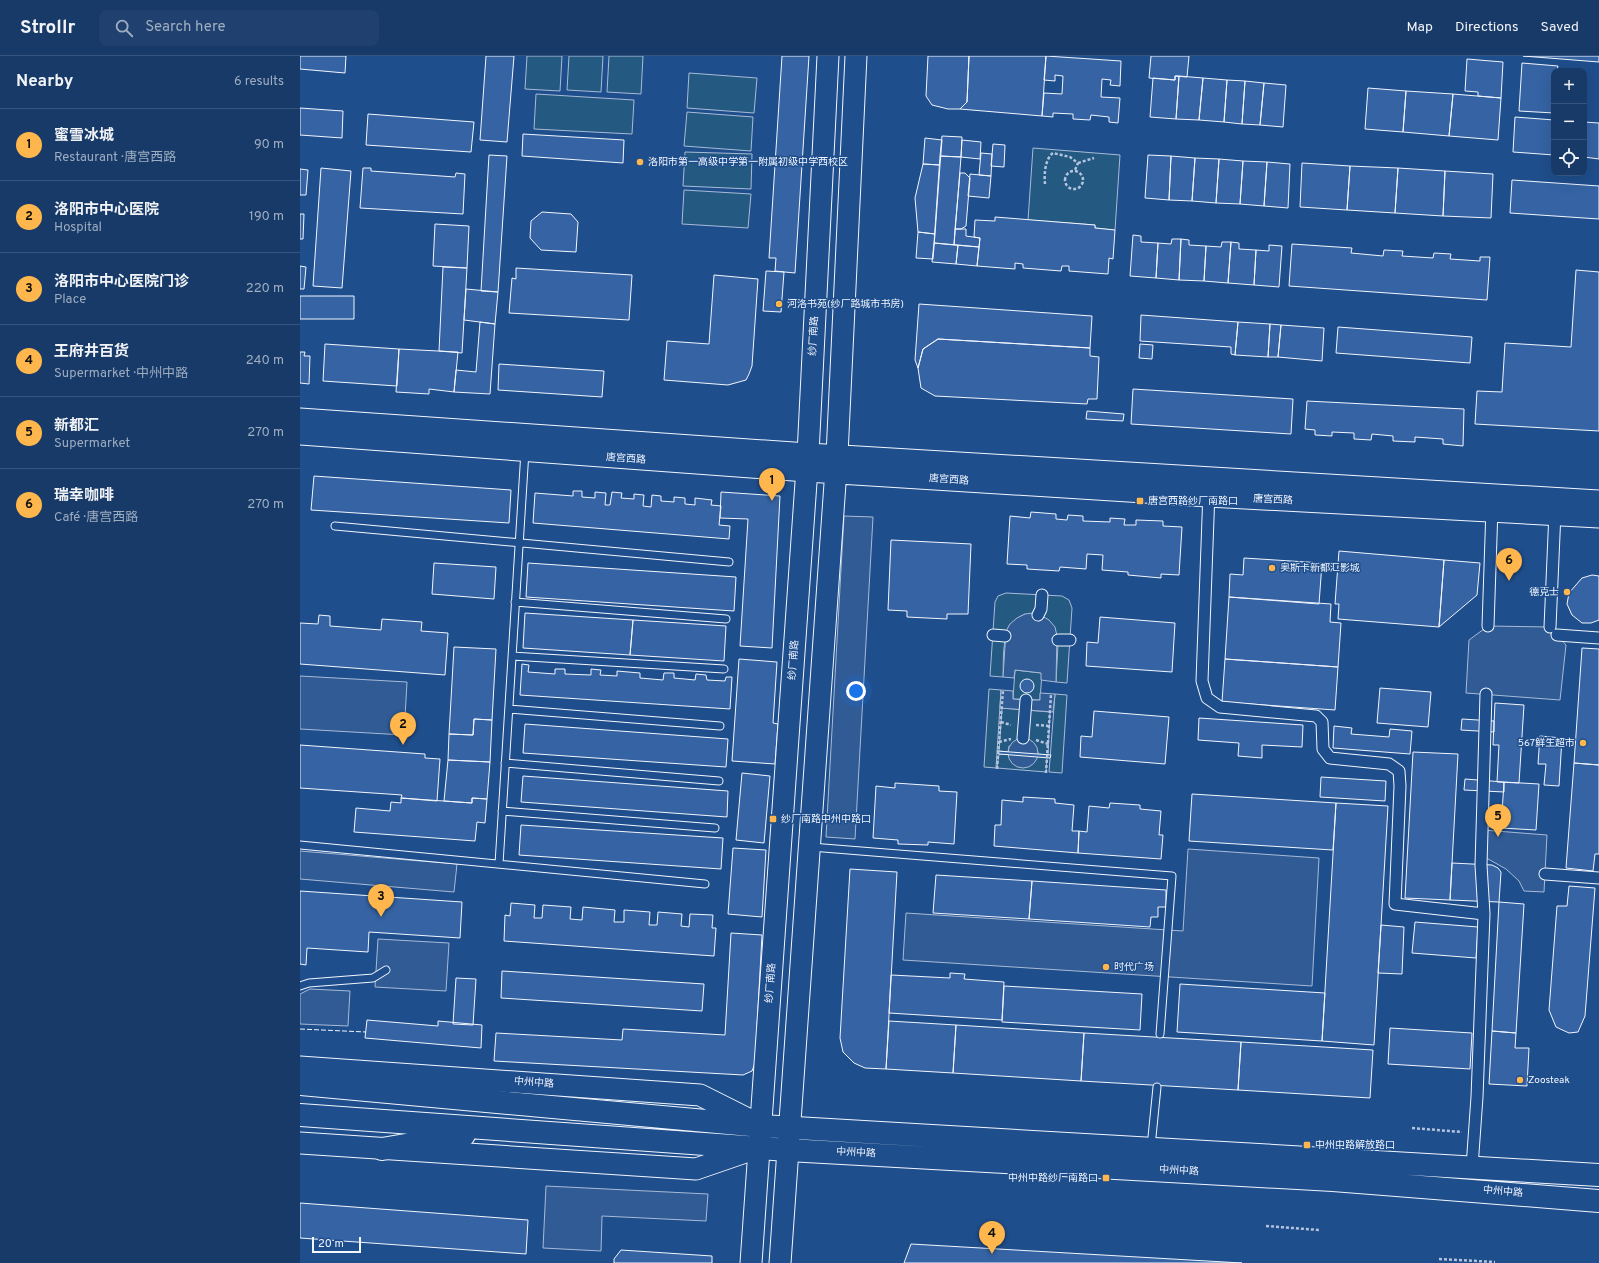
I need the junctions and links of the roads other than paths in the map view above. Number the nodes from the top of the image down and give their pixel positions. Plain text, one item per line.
1 (828, 56) edge
2 (856, 56) edge
3 (300, 419) edge
4 (300, 434) edge
5 (525, 443) junction
6 (808, 462) junction
7 (836, 464) junction
8 (1209, 487) junction
9 (1599, 501) edge
10 (1492, 504) junction
11 (1555, 507) junction
12 (1599, 517) edge
13 (335, 526) dead end
14 (519, 543) junction
15 (729, 562) dead end
16 (1042, 595) dead end
17 (515, 602) junction
18 (1038, 615) dead end
19 (726, 619) dead end
20 (1488, 626) dead end
21 (993, 636) dead end
22 (1005, 636) dead end
23 (1599, 638) edge
24 (1058, 640) dead end
25 (1070, 640) dead end
26 (512, 656) junction
27 (724, 669) dead end
28 (1486, 694) dead end
29 (1026, 700) dead end
30 (509, 709) junction
31 (720, 726) dead end
32 (1023, 738) dead end
33 (505, 763) junction
34 (719, 781) dead end
35 (502, 811) junction
36 (715, 828) dead end
37 (300, 845) edge
38 (809, 847) junction
39 (499, 864) junction
40 (1545, 874) dead end
41 (1599, 878) edge
42 (705, 884) dead end
43 (1484, 914) junction
44 (386, 970) dead end
45 (300, 986) edge
46 (1160, 1034) dead end
47 (300, 1067) edge
48 (300, 1084) edge
49 (1157, 1087) dead end
50 (300, 1115) edge
51 (790, 1126) junction
52 (499, 1129) junction
53 (760, 1136) junction
54 (300, 1143) edge
55 (1151, 1148) junction
56 (382, 1149) junction
57 (788, 1150) junction
58 (1472, 1167) junction
59 (1599, 1175) edge
60 (1599, 1201) edge
61 (751, 1263) edge
62 (780, 1263) edge

1 - 6 main road, 纱厂南路
2 - 7 main road
3 - 5 main road, 唐宫西路
4 - 5 main road, 唐宫西路
5 - 6 main road, 唐宫西路
5 - 14 lane
6 - 7 main road, 唐宫西路
6 - 53 main road, 纱厂南路
7 - 8 main road, 唐宫西路
7 - 38 main road
8 - 10 main road, 唐宫西路
8 - 43 street
9 - 11 main road, 唐宫西路
10 - 11 main road, 唐宫西路
10 - 20 street
11 - 12 main road, 唐宫西路
11 - 23 street
13 - 14 lane
14 - 15 lane
14 - 17 lane
16 - 18 street
17 - 19 lane
17 - 26 lane
21 - 22 street
24 - 25 street
26 - 27 lane
26 - 30 lane
28 - 43 street
29 - 32 street
30 - 31 lane
30 - 33 lane
33 - 34 lane
33 - 35 lane
35 - 36 lane
35 - 39 lane
37 - 39 lane
38 - 46 lane
38 - 51 main road
39 - 42 lane
40 - 41 street
43 - 58 street
44 - 45 lane
47 - 53 main road, 中州中路
48 - 53 main road, 中州中路
49 - 55 lane
50 - 52 main road, 中州中路
51 - 53 main road, 中州中路
51 - 55 main road, 中州中路
51 - 57 main road
52 - 53 main road, 中州中路
52 - 56 main road
53 - 56 main road, 中州中路
53 - 57 main road, 中州中路
53 - 61 main road, 纱厂南路
54 - 56 main road, 中州中路
55 - 58 main road, 中州中路
57 - 60 main road, 中州中路
57 - 62 main road
58 - 59 main road, 中州中路

